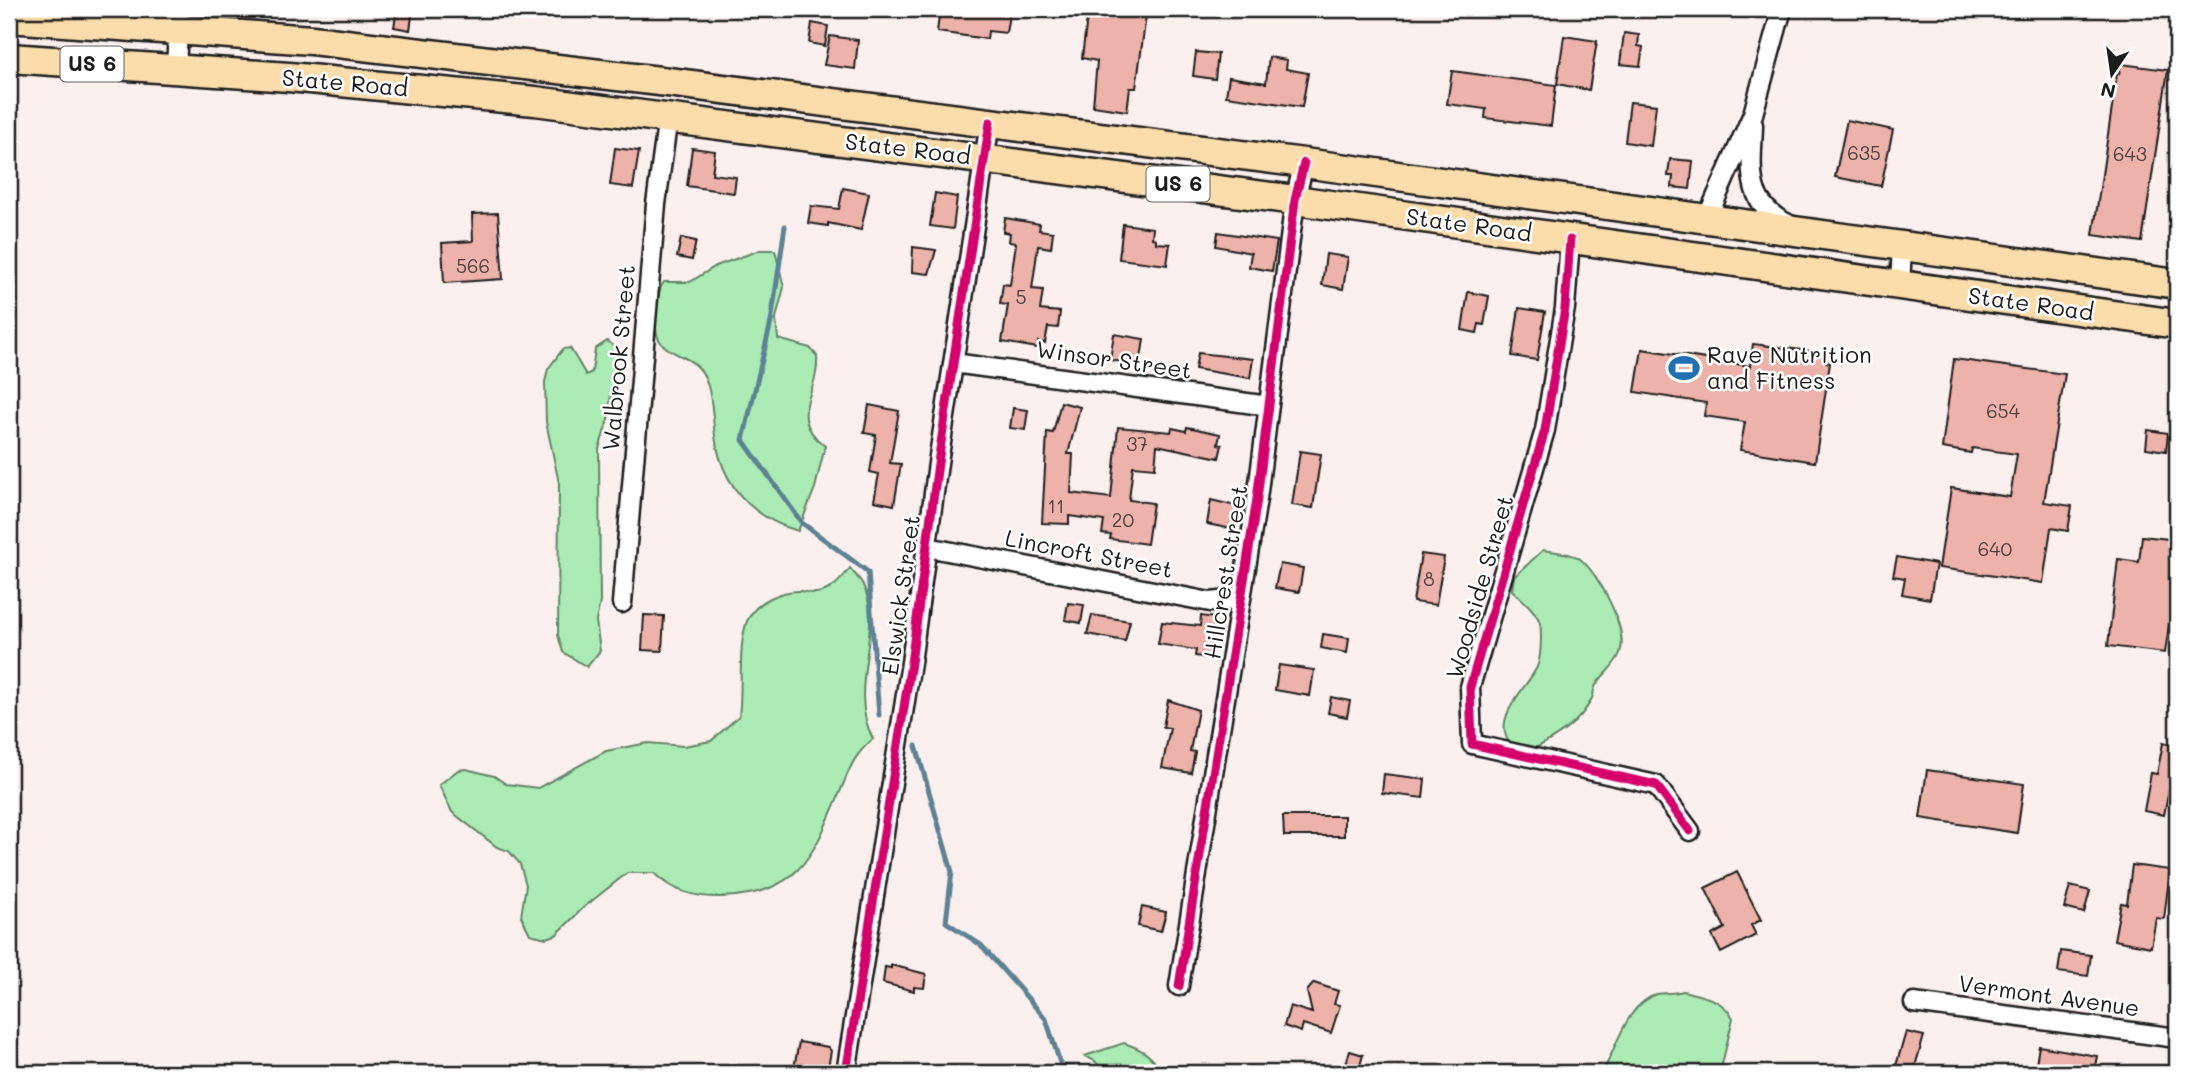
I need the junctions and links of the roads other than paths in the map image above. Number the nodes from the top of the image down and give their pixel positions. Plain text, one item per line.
1 (1782, 9) edge
2 (9, 18) edge
3 (178, 19) edge
4 (9, 58) edge
5 (176, 69) junction
6 (1753, 114) junction
7 (668, 117) junction
8 (990, 122) junction
9 (987, 159) junction
10 (1304, 163) junction
11 (1295, 200) junction
12 (1707, 218) junction
13 (1803, 231) junction
14 (1570, 240) junction
15 (1902, 246) junction
16 (2177, 285) edge
17 (1900, 286) junction
18 (2177, 324) edge
19 (953, 363) junction
20 (1269, 406) junction
21 (927, 547) junction
22 (1241, 600) junction
23 (622, 603) dead end
24 (1690, 831) dead end
25 (1179, 986) dead end
26 (1914, 1003) dead end
27 (2177, 1038) edge
28 (846, 1073) edge

1 - 6 street
2 - 3 main road, State Road / US 6
3 - 5 street
3 - 8 main road, State Road / US 6
4 - 5 main road, State Road / US 6
5 - 7 main road, State Road / US 6
6 - 12 street
6 - 13 street
7 - 9 main road, State Road / US 6
7 - 23 street, Walbrook Street
8 - 9 street, Elswick Street
8 - 10 main road, State Road / US 6
9 - 11 main road, State Road / US 6
9 - 19 street, Elswick Street
10 - 11 street, Hillcrest Street
10 - 12 main road, State Road / US 6
11 - 14 main road, State Road / US 6
11 - 20 street, Hillcrest Street
12 - 13 main road, State Road / US 6
13 - 15 main road, State Road / US 6
14 - 17 main road, State Road / US 6
14 - 24 street, Woodside Street
15 - 16 main road, State Road / US 6
15 - 17 street
17 - 18 main road, State Road / US 6
19 - 20 street, Winsor Street
19 - 21 street, Elswick Street
20 - 22 street, Hillcrest Street
21 - 22 street, Lincroft Street
21 - 28 street, Elswick Street
22 - 25 street, Hillcrest Street
26 - 27 street, Vermont Avenue

